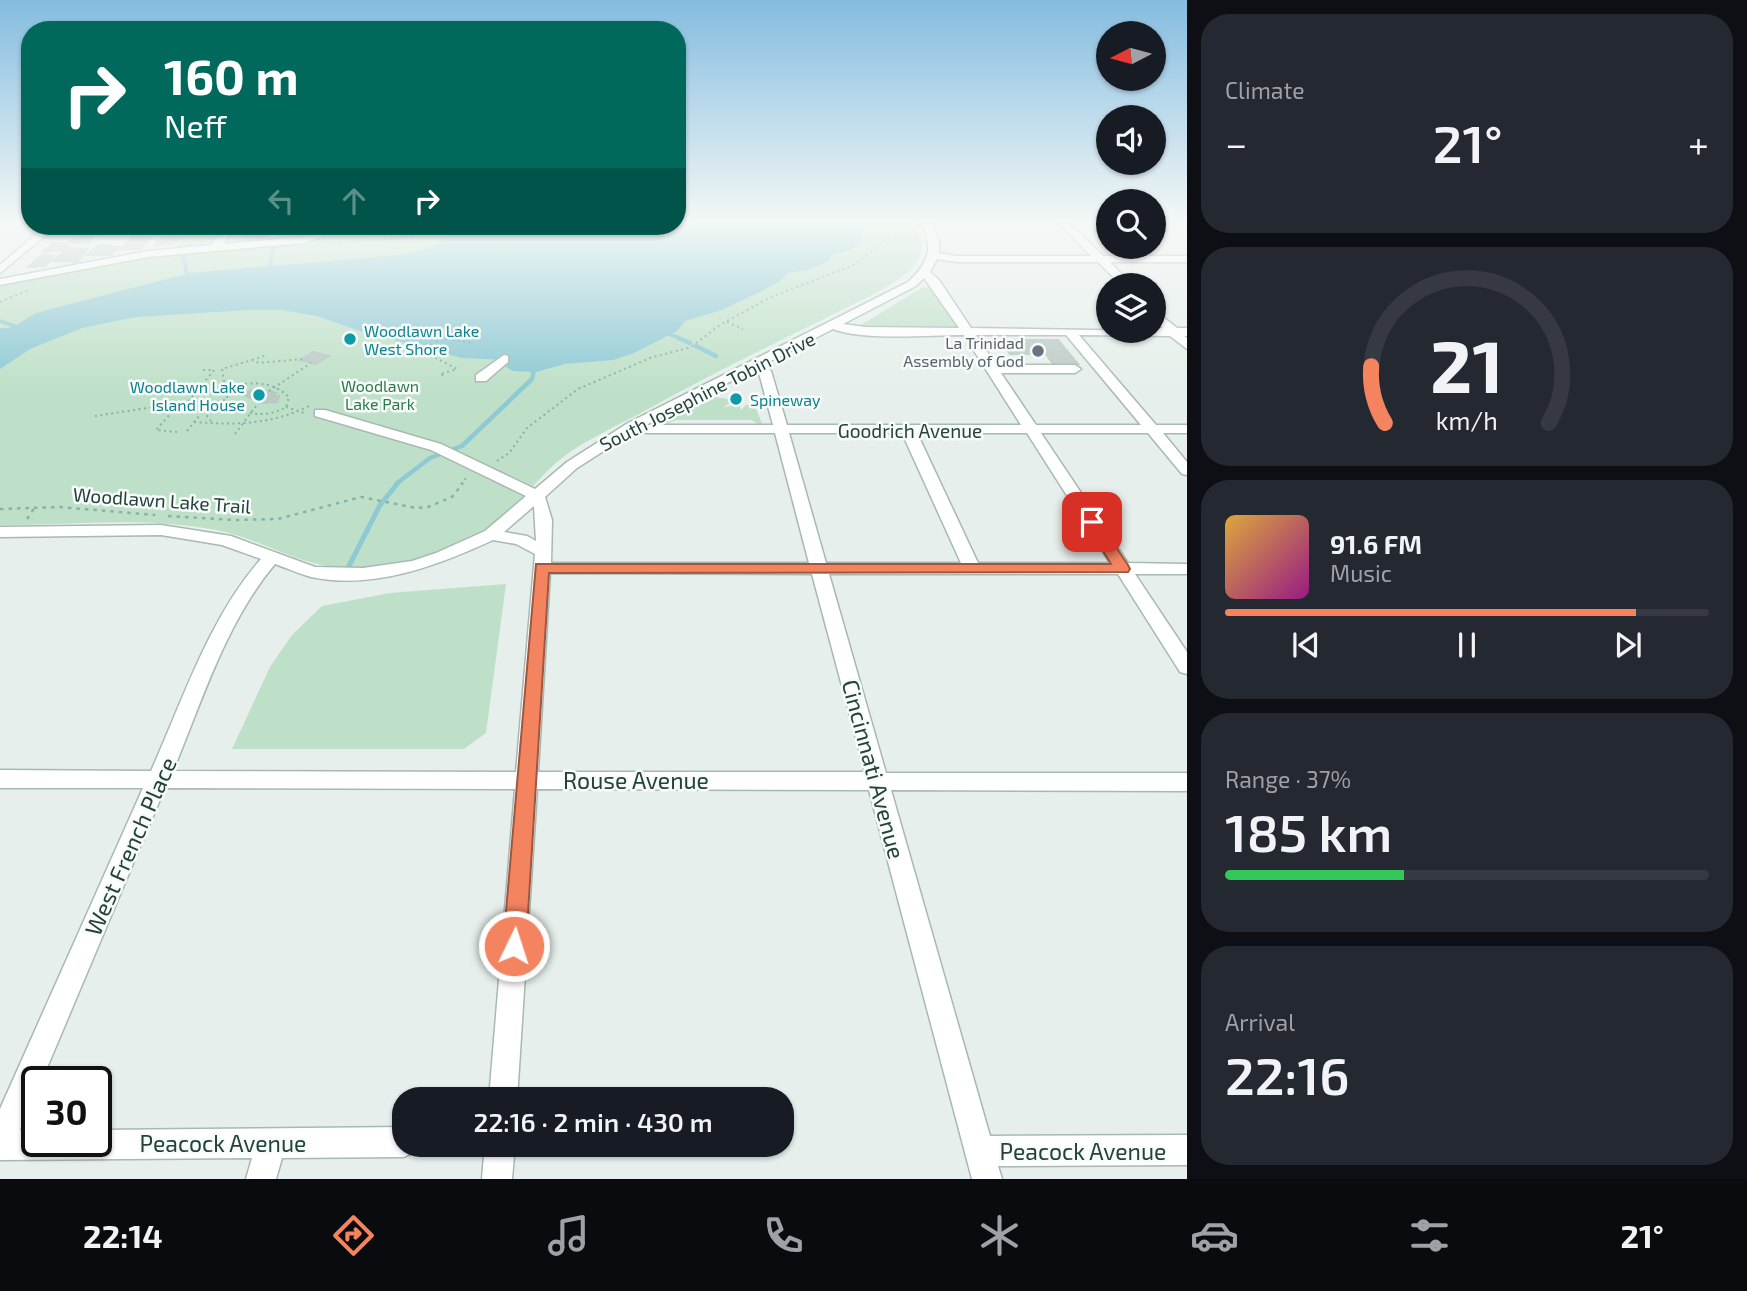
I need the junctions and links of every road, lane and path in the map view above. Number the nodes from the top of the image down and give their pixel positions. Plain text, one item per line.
1 (21, 278) edge
2 (817, 278) edge
3 (919, 278) edge
4 (931, 278) edge
5 (0, 282) edge
6 (726, 322) junction
7 (835, 325) junction
8 (1166, 325) edge
9 (421, 329) dead end
10 (743, 329) dead end
11 (966, 331) junction
12 (1070, 331) junction
13 (1173, 332) junction
14 (1187, 332) edge
15 (442, 338) junction
16 (473, 343) dead end
17 (1187, 345) edge
18 (267, 355) dead end
19 (303, 359) dead end
20 (504, 359) dead end
21 (252, 360) junction
22 (312, 363) dead end
23 (753, 365) junction
24 (222, 369) junction
25 (992, 369) junction
26 (1075, 369) dead end
27 (203, 370) dead end
28 (214, 370) junction
29 (445, 376) dead end
30 (481, 378) dead end
31 (275, 387) junction
32 (233, 389) junction
33 (269, 391) dead end
34 (225, 400) junction
35 (188, 402) junction
36 (259, 402) dead end
37 (180, 403) junction
38 (209, 404) junction
39 (286, 407) junction
40 (203, 411) junction
41 (299, 411) junction
42 (316, 411) junction
43 (250, 413) junction
44 (95, 416) dead end
45 (194, 422) junction
46 (215, 424) junction
47 (240, 426) junction
48 (633, 426) junction
49 (781, 429) junction
50 (1153, 429) junction
51 (1187, 429) edge
52 (908, 430) junction
53 (1031, 430) junction
54 (187, 431) dead end
55 (177, 432) dead end
56 (235, 434) dead end
57 (476, 468) junction
58 (1187, 471) edge
59 (536, 495) junction
60 (35, 508) junction
61 (0, 509) edge
62 (24, 523) dead end
63 (0, 532) edge
64 (491, 535) junction
65 (272, 557) junction
66 (542, 560) junction
67 (819, 568) junction
68 (972, 568) junction
69 (1122, 569) junction
70 (1187, 569) edge
71 (1187, 667) edge
72 (0, 779) edge
73 (526, 779) junction
74 (160, 780) junction
75 (878, 781) junction
76 (1187, 782) edge
77 (504, 1087) edge
78 (392, 1142) edge
79 (271, 1143) junction
80 (0, 1144) edge
81 (1187, 1150) edge
82 (979, 1151) junction
83 (499, 1157) edge
84 (261, 1179) edge
85 (497, 1179) edge
86 (988, 1179) edge

1 - 5 street
2 - 6 path, Woodlawn Lake Trail
3 - 7 street, South Josephine Tobin Drive
4 - 11 street
6 - 10 path
6 - 57 path, Woodlawn Lake Trail
7 - 11 street
7 - 23 street, South Josephine Tobin Drive
8 - 13 street
9 - 15 path
11 - 12 street
11 - 25 street
12 - 13 street
12 - 50 street
13 - 14 street
13 - 17 street
15 - 16 path
15 - 29 path
18 - 21 path
19 - 21 path
20 - 30 street
21 - 24 path
22 - 31 path
23 - 48 street, South Josephine Tobin Drive
23 - 49 street, Cincinnati Avenue
24 - 28 path
24 - 32 path
25 - 26 street
25 - 53 street
27 - 28 path
28 - 35 path
31 - 32 path
31 - 33 path
31 - 39 path
32 - 34 path
34 - 38 path
34 - 43 path
35 - 37 path
35 - 38 path
36 - 43 path
37 - 44 path
37 - 55 path
38 - 40 path
39 - 41 path
39 - 43 path
40 - 45 path
40 - 46 path
41 - 42 path
41 - 42 path
41 - 47 path
42 - 57 street
43 - 47 path
45 - 46 path
45 - 54 path
46 - 47 path
47 - 56 path
48 - 49 street, Goodrich Avenue
48 - 59 street, South Josephine Tobin Drive
49 - 52 street, Goodrich Avenue
49 - 67 street, Cincinnati Avenue
50 - 51 street, Goodrich Avenue
50 - 53 street, Goodrich Avenue
50 - 58 street
52 - 53 street, Goodrich Avenue
52 - 68 street
53 - 69 street
57 - 59 street
57 - 60 path, Woodlawn Lake Trail
59 - 64 street, South Josephine Tobin Drive
59 - 66 street
60 - 61 path, Woodlawn Lake Trail
60 - 62 path
63 - 65 street, South Josephine Tobin Drive
64 - 65 street, South Josephine Tobin Drive
64 - 66 street
65 - 74 street, West French Place
66 - 67 street
66 - 73 street
67 - 68 street
67 - 75 street, Cincinnati Avenue
68 - 69 street
69 - 70 street
69 - 71 street
72 - 74 street, Rouse Avenue
73 - 74 street, Rouse Avenue
73 - 75 street, Rouse Avenue
73 - 77 street
74 - 80 street, West French Place
75 - 76 street, Rouse Avenue
75 - 82 street, Cincinnati Avenue
78 - 79 street, Peacock Avenue
79 - 80 street, Peacock Avenue
79 - 84 street
81 - 82 street, Peacock Avenue
82 - 86 street, Cincinnati Avenue
83 - 85 street

